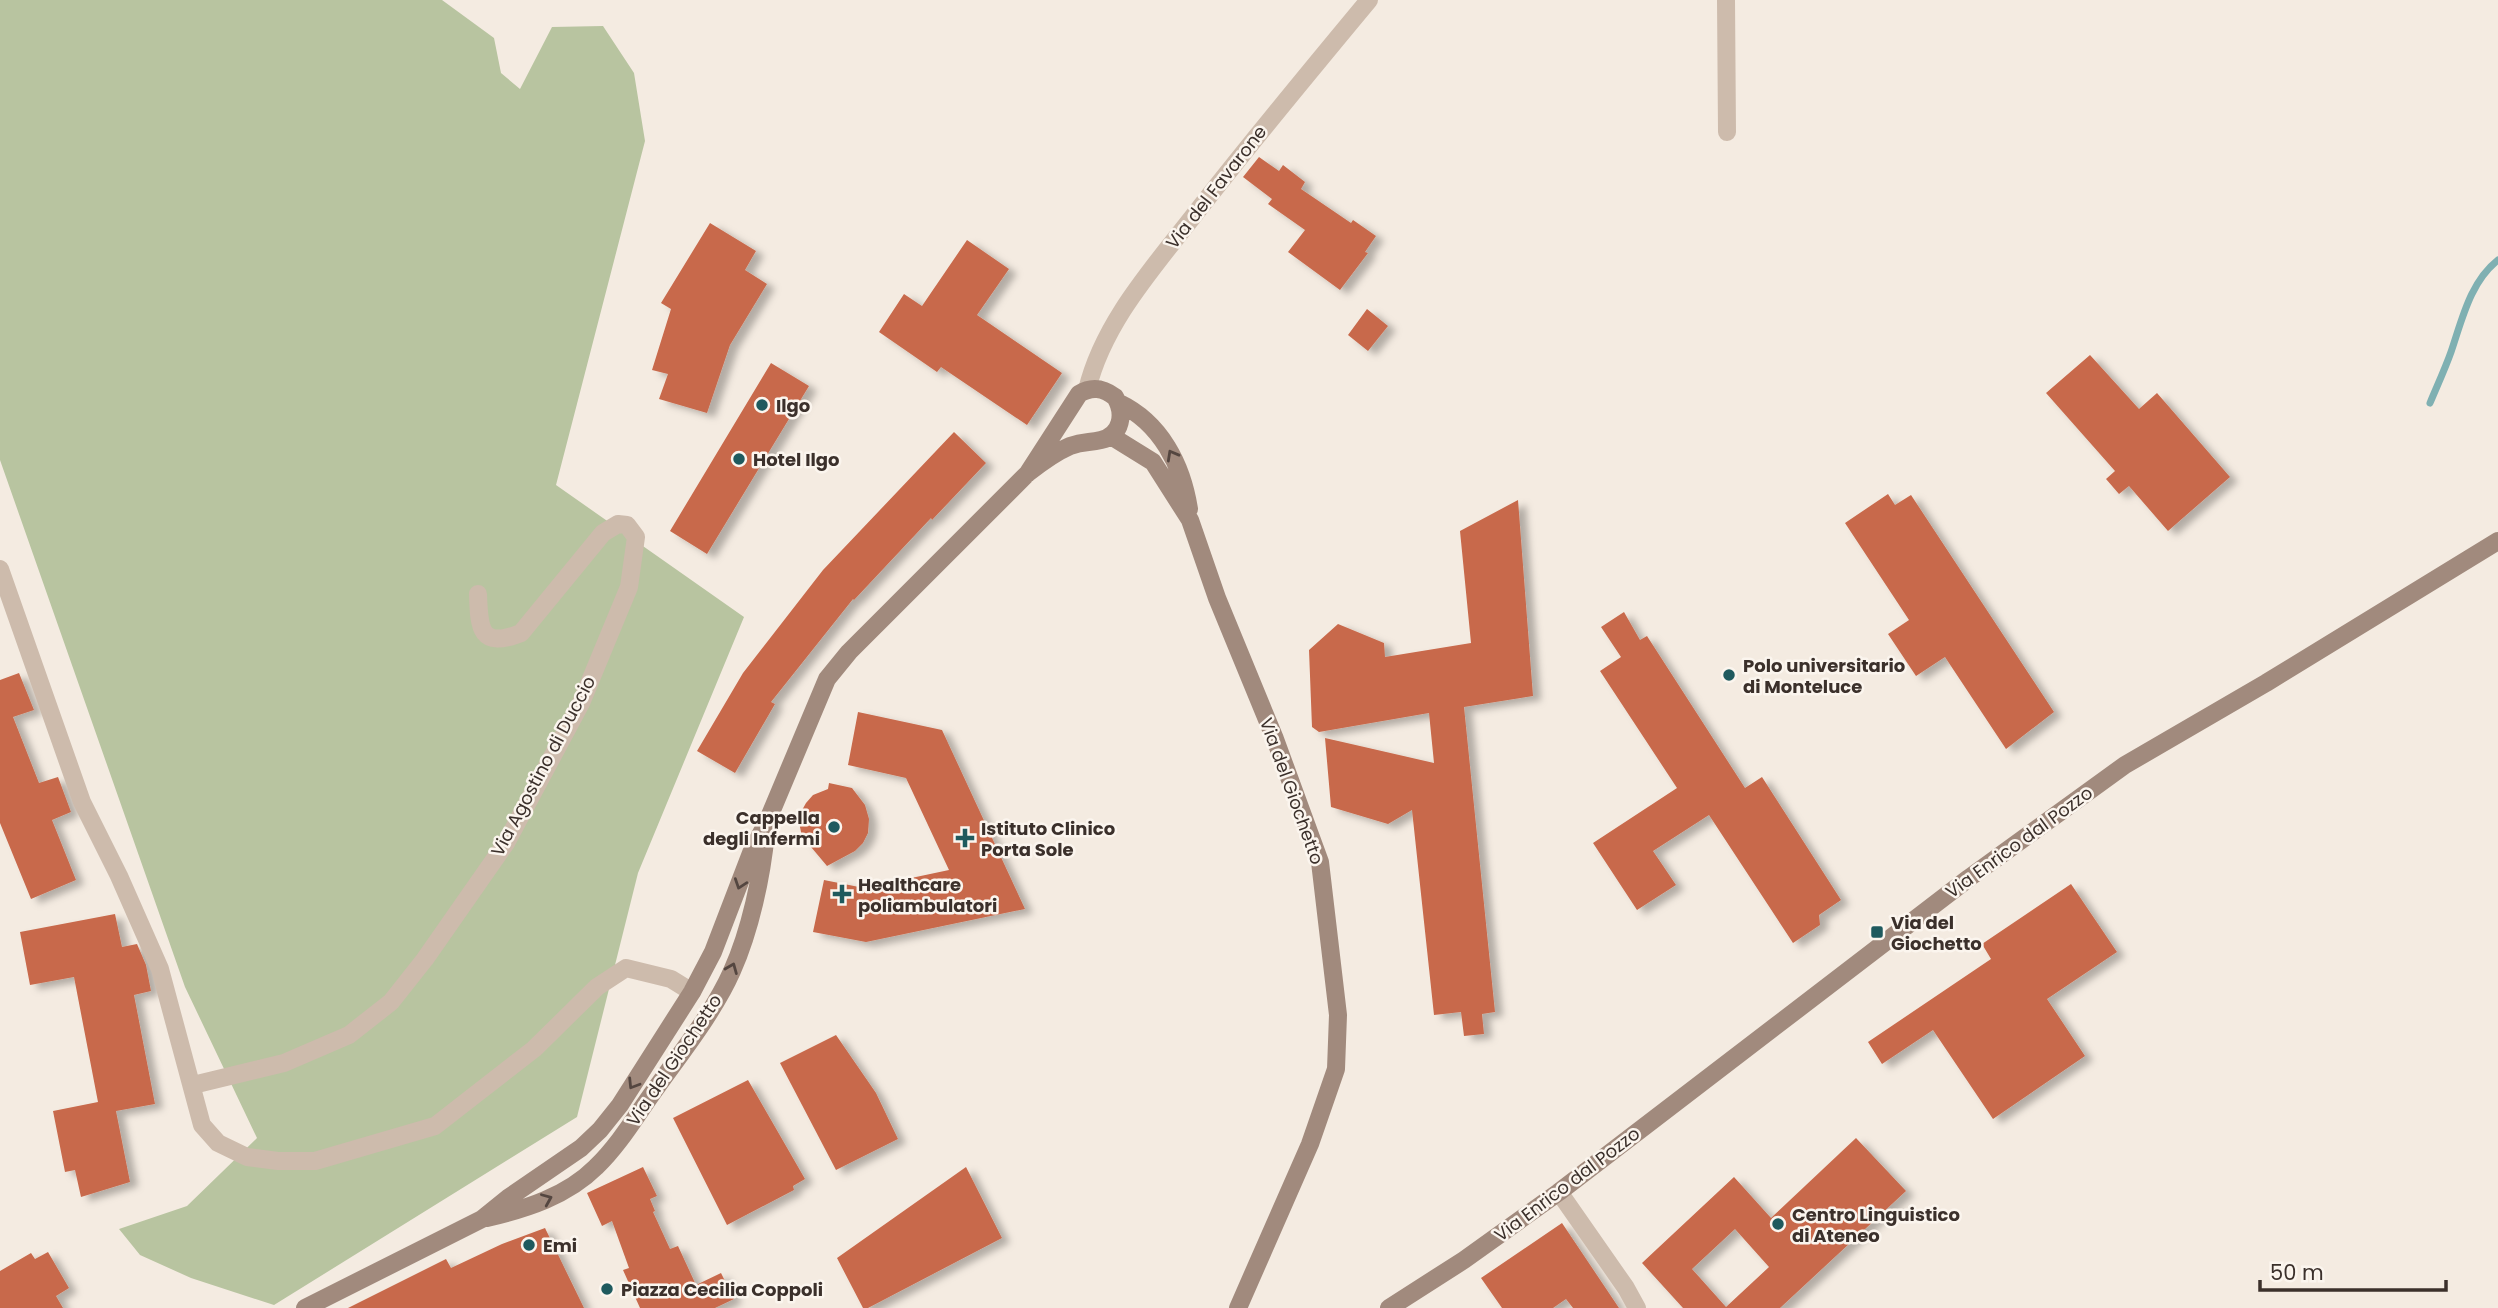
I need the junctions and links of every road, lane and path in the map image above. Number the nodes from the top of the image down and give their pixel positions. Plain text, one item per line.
1 (1369, 0) edge
2 (1726, 0) edge
3 (1727, 132) dead end
4 (1087, 390) junction
5 (1119, 403) junction
6 (1069, 412) junction
7 (1111, 436) junction
8 (1087, 440) junction
9 (1028, 473) junction
10 (1190, 520) junction
11 (2498, 541) edge
12 (0, 569) edge
13 (478, 594) dead end
14 (767, 822) junction
15 (692, 992) junction
16 (193, 1085) junction
17 (1559, 1192) junction
18 (482, 1219) junction
19 (1403, 1303) edge
20 (304, 1308) edge
21 (1238, 1308) edge
22 (1389, 1308) edge
23 (1637, 1308) edge

1 - 4 street, Via del Favarone
2 - 3 street
4 - 5 street, Via del Giochetto
4 - 6 street, Via del Giochetto
5 - 7 street
10 -> 5 street, Via del Giochetto
6 - 8 street
6 - 9 street, Via del Giochetto
7 - 8 street, Via del Giochetto
7 - 10 street, Via del Giochetto
8 - 9 street, Via del Giochetto
9 - 14 street, Via del Giochetto
10 - 21 street, Via del Giochetto
11 - 17 street, Via Enrico dal Pozzo
12 - 16 street
13 - 16 street, Via Agostino di Duccio
14 -> 15 street, Via del Giochetto
18 -> 14 street, Via del Giochetto
15 - 16 street
15 -> 18 street, Via del Giochetto
17 - 19 street, Via Enrico dal Pozzo
17 - 23 street
18 - 20 street, Via del Giochetto
19 - 22 street

